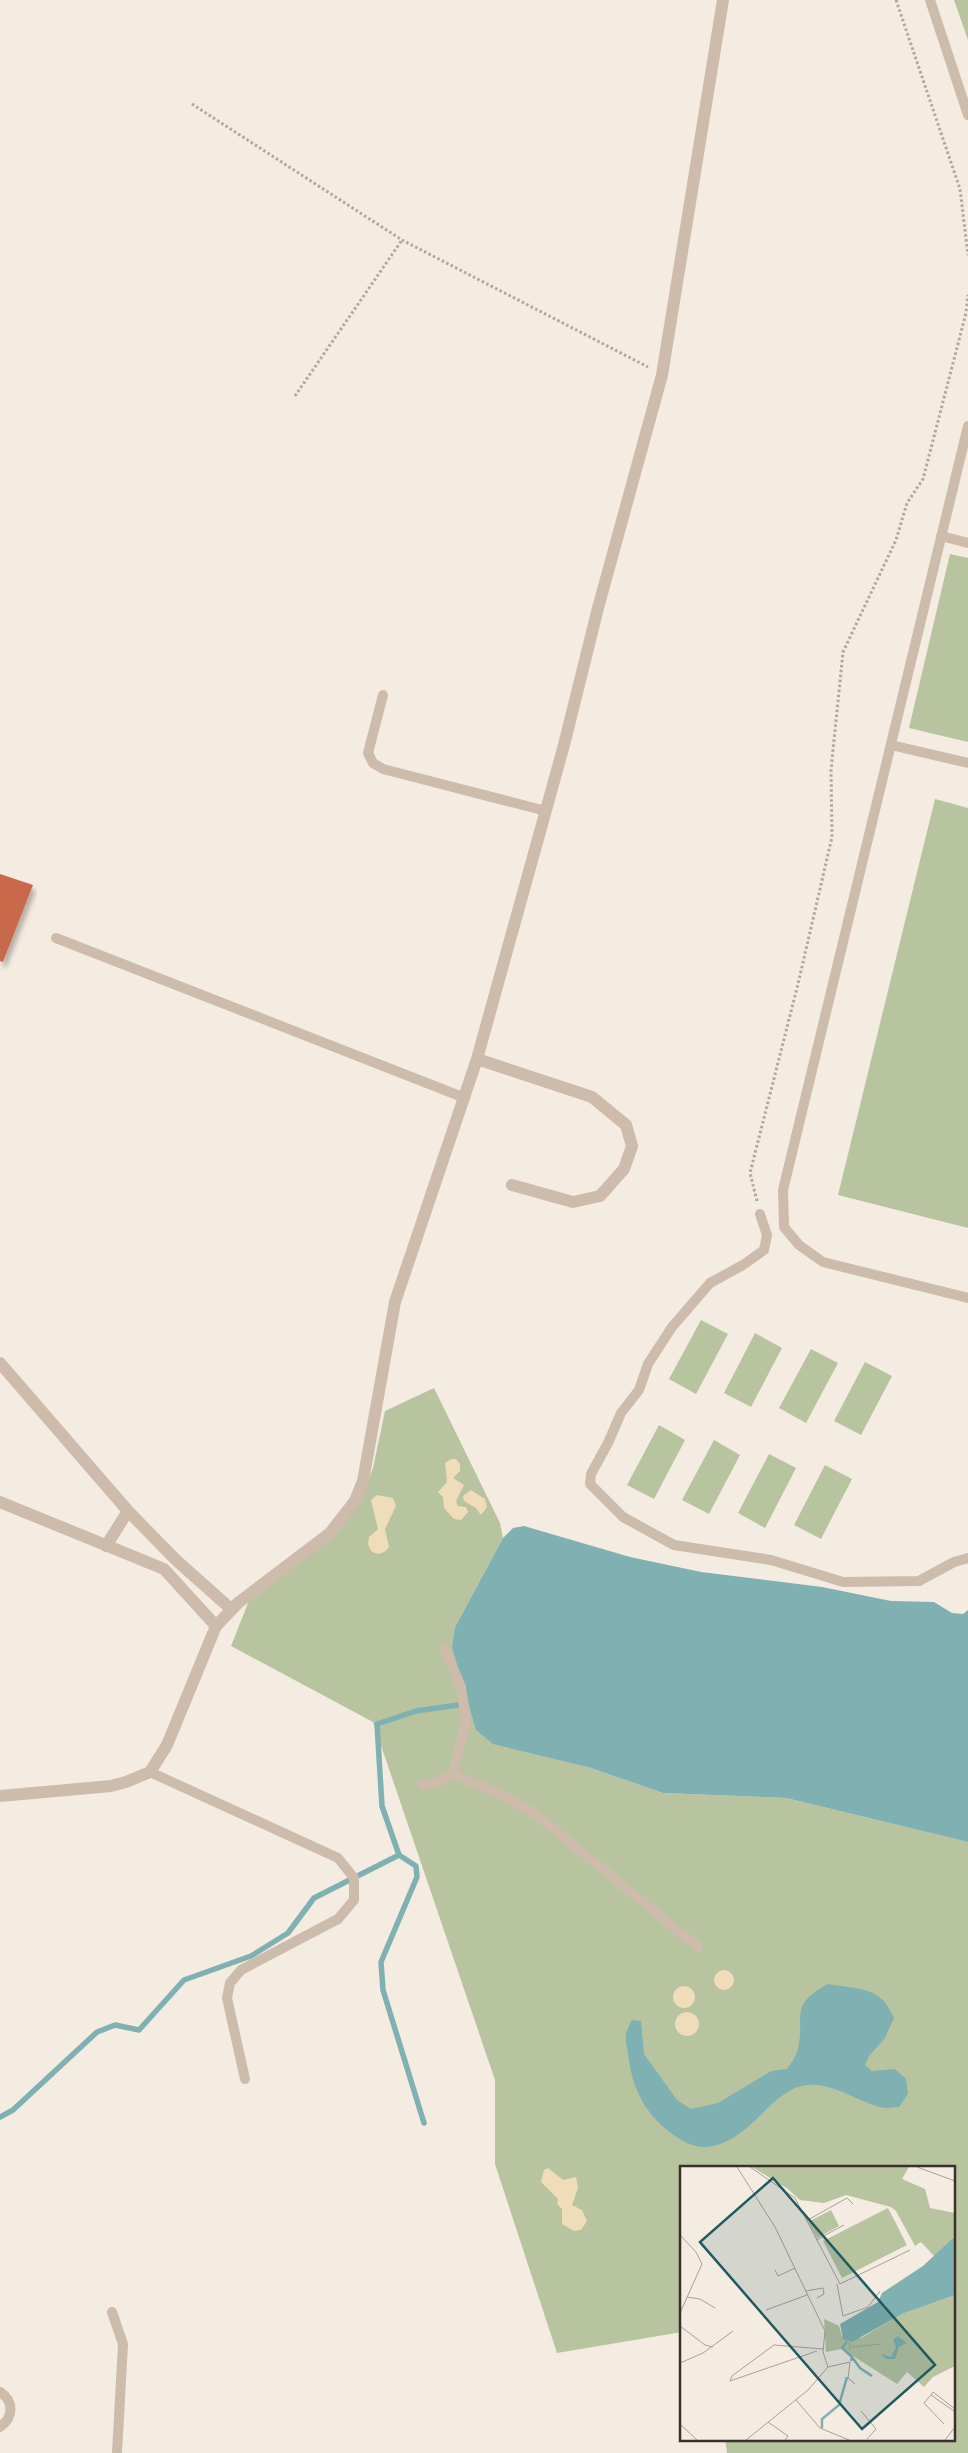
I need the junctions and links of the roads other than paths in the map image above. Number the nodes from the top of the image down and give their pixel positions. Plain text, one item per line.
1 (723, 0) edge
2 (930, 0) edge
3 (968, 115) edge
4 (968, 426) edge
5 (941, 536) junction
6 (968, 543) edge
7 (383, 695) dead end
8 (891, 745) junction
9 (968, 763) edge
10 (546, 811) junction
11 (56, 938) dead end
12 (478, 1059) junction
13 (465, 1098) junction
14 (512, 1185) dead end
15 (760, 1214) road end
16 (968, 1298) edge
17 (0, 1363) edge
18 (0, 1502) edge
19 (128, 1511) junction
20 (106, 1546) junction
21 (968, 1558) edge
22 (176, 1560) junction
23 (164, 1569) junction
24 (231, 1609) junction
25 (216, 1626) junction
26 (444, 1646) dead end
27 (150, 1772) junction
28 (453, 1774) junction
29 (422, 1785) dead end
30 (0, 1796) edge
31 (698, 1947) dead end
32 (245, 2079) dead end
33 (112, 2312) dead end
34 (0, 2392) edge
35 (0, 2427) edge
36 (117, 2453) edge

1 - 10 street
2 - 3 lane
4 - 5 lane
5 - 6 lane
5 - 8 lane
7 - 10 lane
8 - 9 lane
8 - 16 lane
10 - 12 street
11 - 13 lane
12 - 13 street
12 - 14 street
13 - 24 street
15 - 21 lane
17 - 19 street
18 - 20 street
19 - 20 street
19 - 22 street
20 - 23 street
22 - 23 street
22 - 24 street
23 - 25 street
24 - 25 street
25 - 27 street
26 - 28 lane
27 - 30 street
27 - 32 lane
28 - 29 lane
28 - 31 lane
33 - 36 lane
34 - 35 lane

